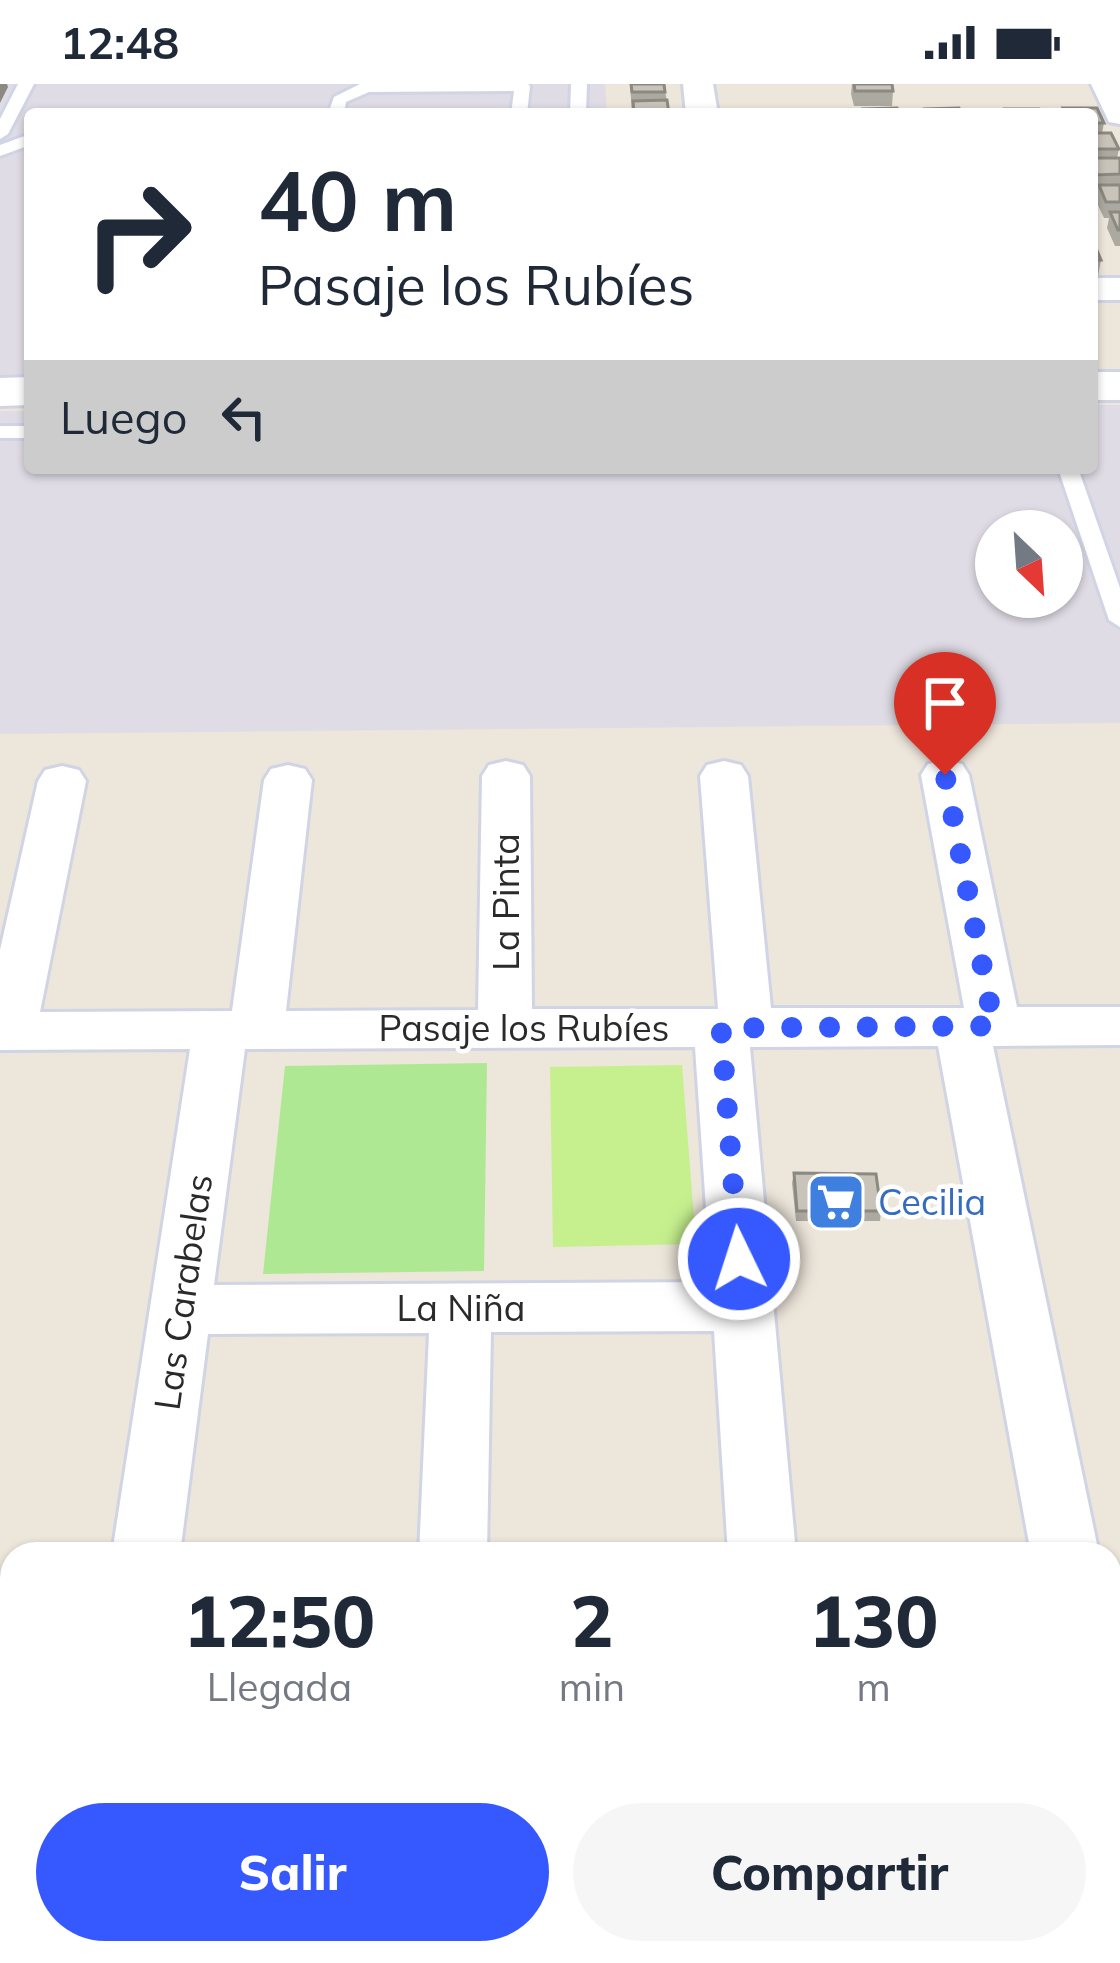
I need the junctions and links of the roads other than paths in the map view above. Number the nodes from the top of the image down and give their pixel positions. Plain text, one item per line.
1 (1106, 84) edge
2 (26, 85) edge
3 (337, 108) edge
4 (520, 108) edge
5 (1120, 114) edge
6 (0, 134) edge
7 (1070, 474) edge
8 (1120, 620) edge
9 (945, 775) dead end
10 (506, 776) dead end
11 (724, 776) dead end
12 (62, 781) dead end
13 (288, 781) dead end
14 (978, 1026) junction
15 (1120, 1026) edge
16 (505, 1028) junction
17 (733, 1028) junction
18 (239, 1029) junction
19 (5, 1031) edge
20 (743, 1306) junction
21 (461, 1308) junction
22 (180, 1310) junction
23 (148, 1542) edge
24 (453, 1542) edge
25 (761, 1542) edge
26 (1063, 1542) edge

1 - 5 street
2 - 6 lane
3 - 4 lane
7 - 8 lane
9 - 14 street
10 - 16 street, La Pinta
11 - 17 street
12 - 19 street
13 - 18 street, Las Carabelas
14 - 15 street, Pasaje los Rubíes
14 - 17 street, Pasaje los Rubíes
14 - 26 street
16 - 17 street, Pasaje los Rubíes
16 - 18 street, Pasaje los Rubíes
17 - 20 street
18 - 19 street, Pasaje los Rubíes
18 - 22 street, Las Carabelas
20 - 21 street, La Niña
20 - 25 street
21 - 22 street, La Niña
21 - 24 street
22 - 23 street, Las Carabelas

